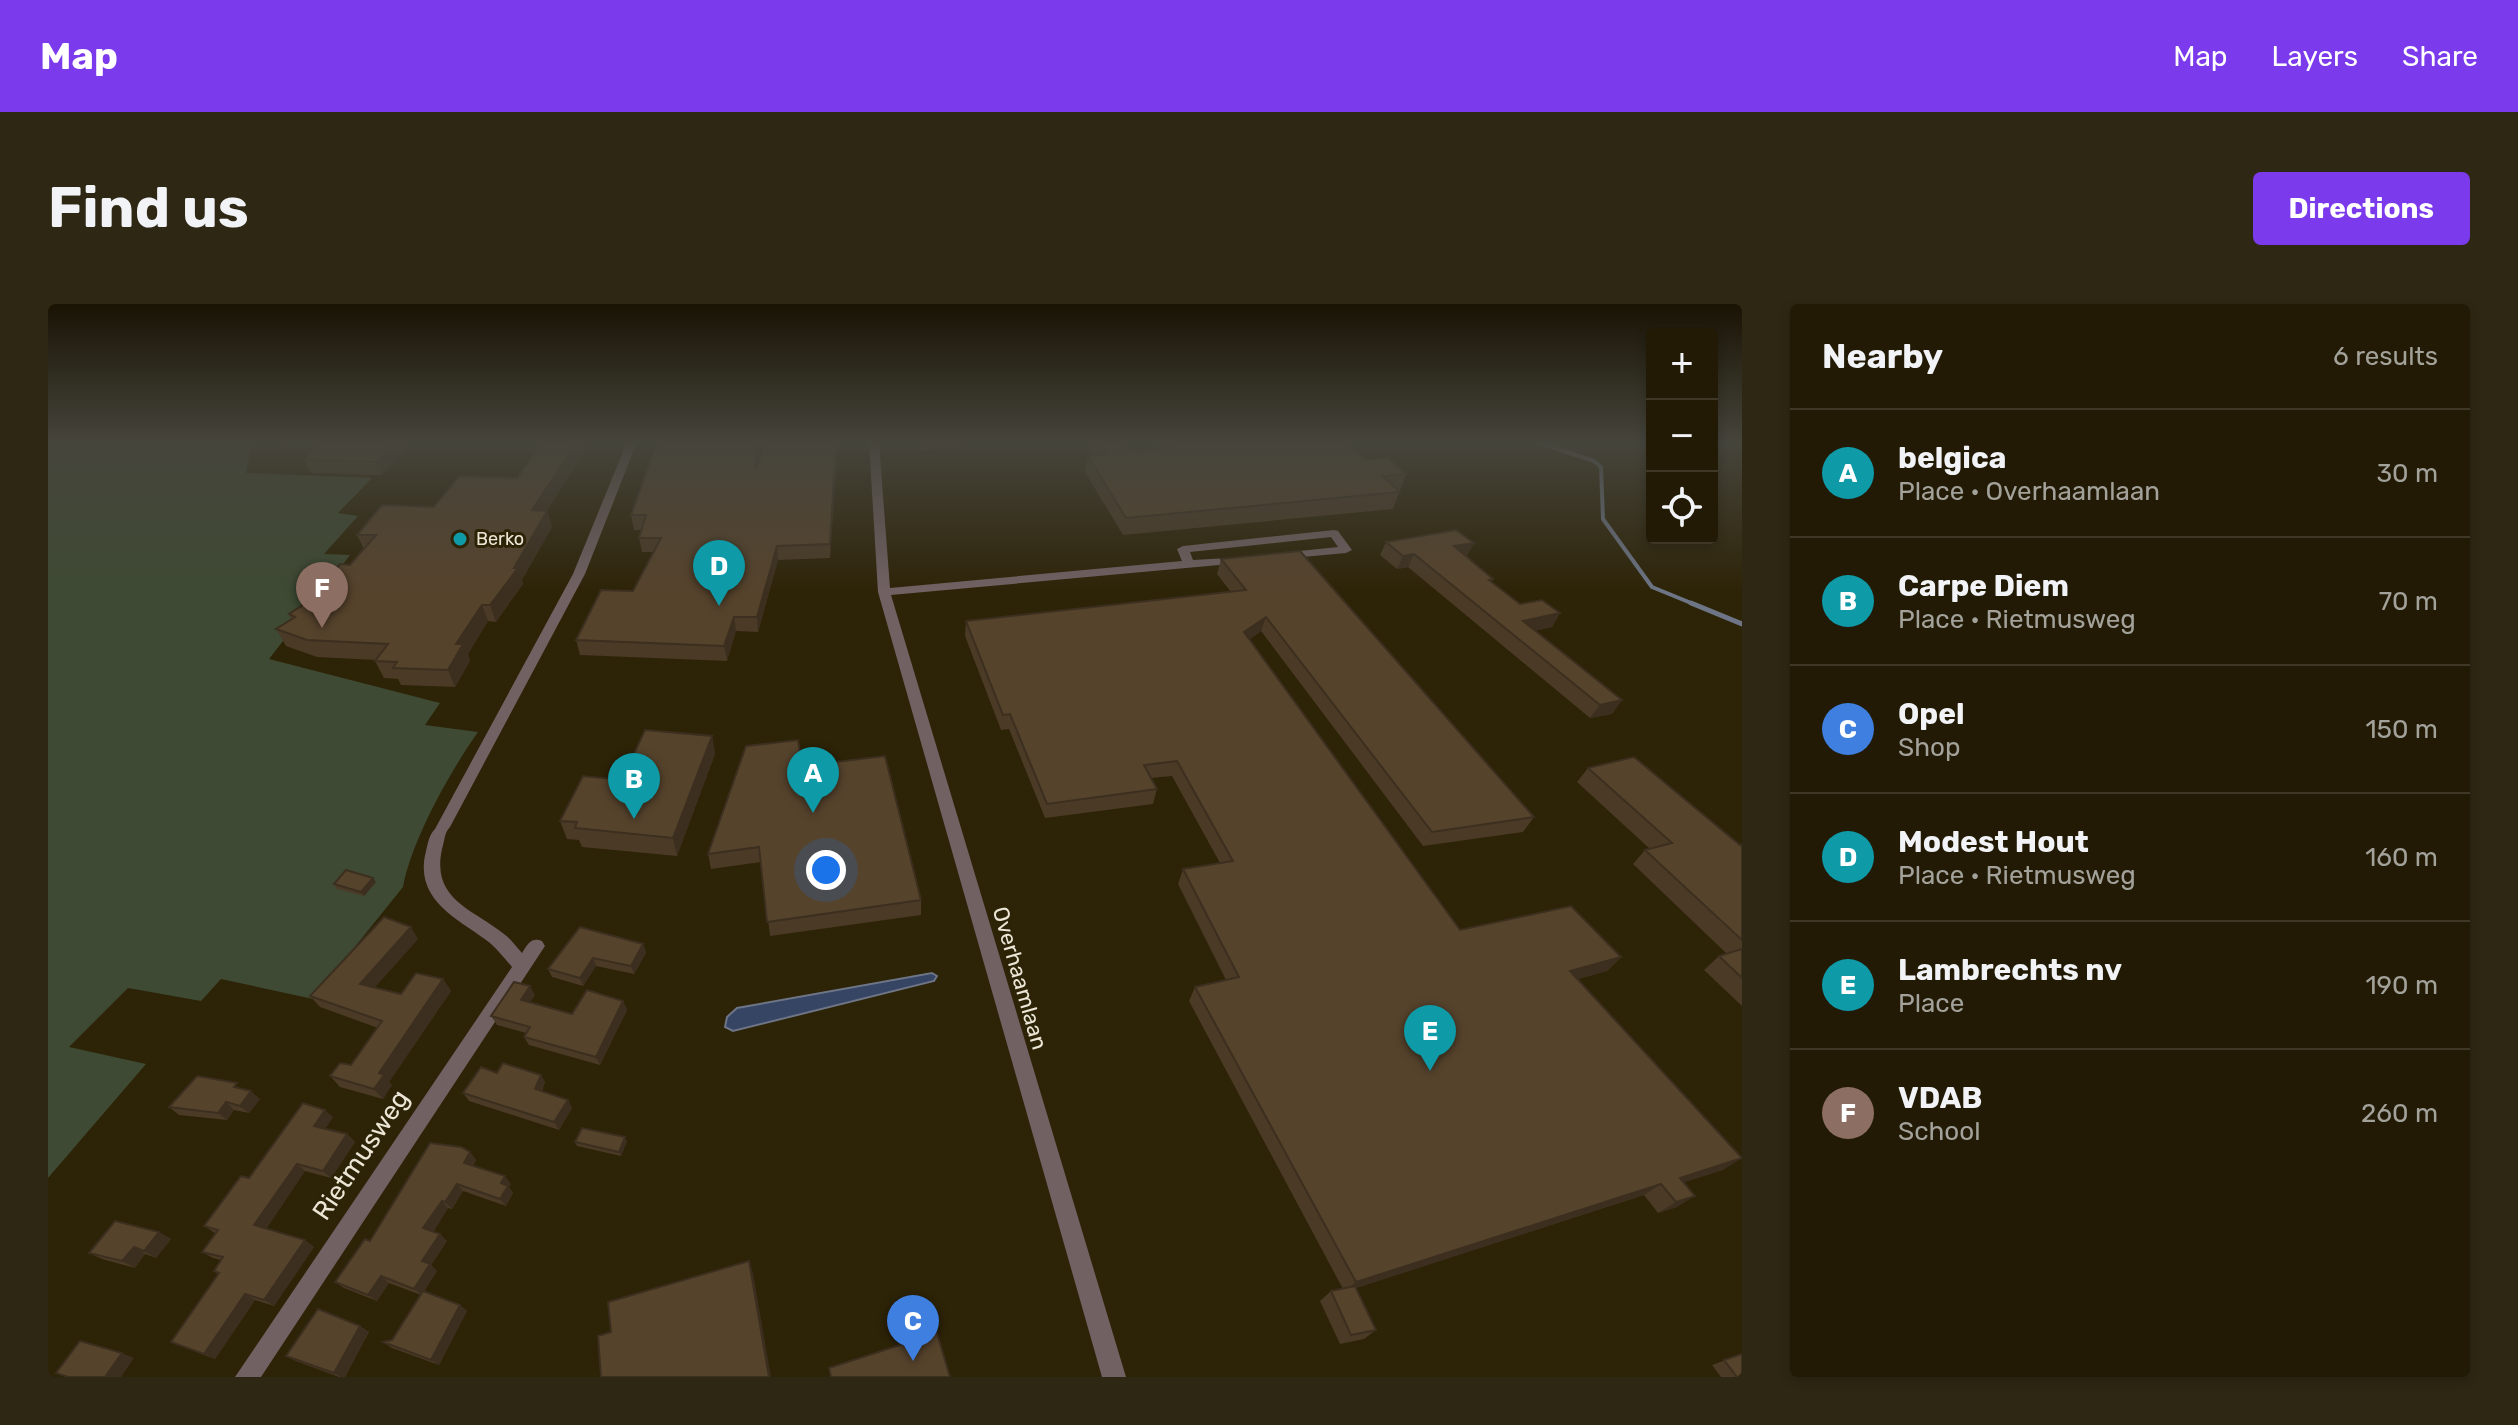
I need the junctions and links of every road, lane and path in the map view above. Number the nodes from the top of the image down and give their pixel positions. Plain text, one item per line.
1 (612, 492) edge
2 (877, 492) edge
3 (1267, 557) edge
4 (1252, 558) edge
5 (1189, 564) junction
6 (884, 592) junction
7 (536, 946) dead end
8 (523, 966) junction
9 (247, 1377) edge
10 (1114, 1377) edge

1 - 8 street
2 - 6 street, Overhaamlaan
3 - 5 street
4 - 5 street
5 - 6 street
6 - 10 street, Overhaamlaan
7 - 8 street, Rietmusweg
8 - 9 street, Rietmusweg

